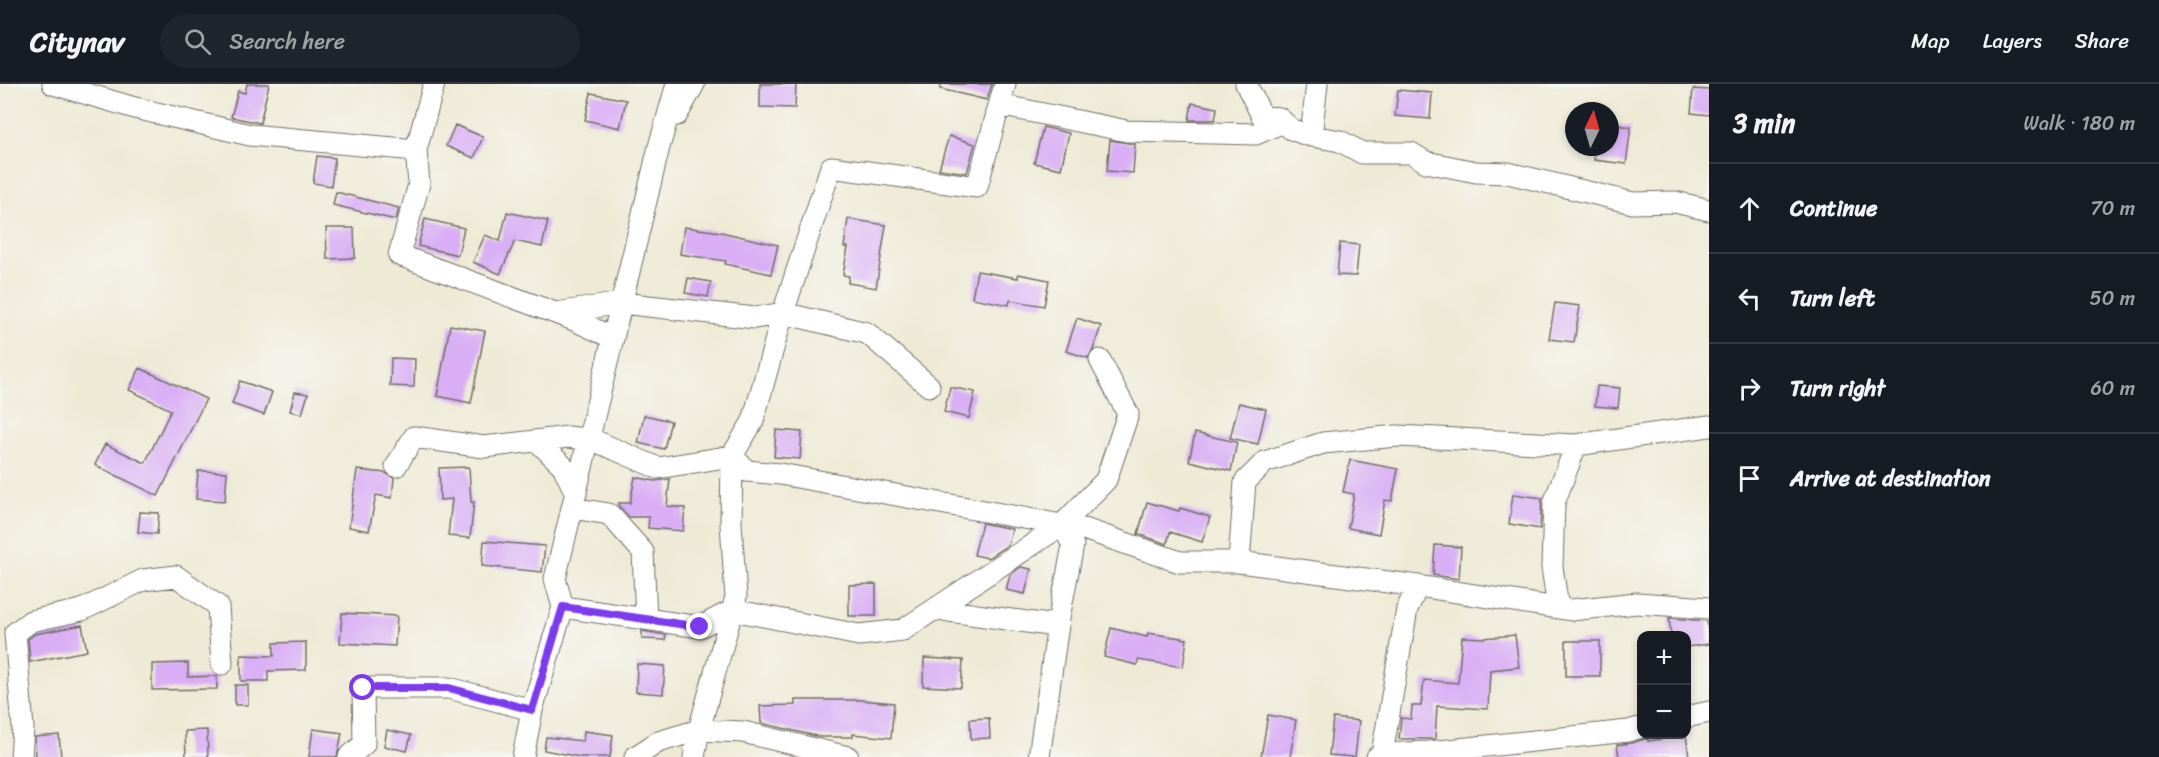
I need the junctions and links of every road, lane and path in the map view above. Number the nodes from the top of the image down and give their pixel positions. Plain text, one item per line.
1 (53, 84) edge
2 (434, 84) edge
3 (677, 84) edge
4 (694, 84) edge
5 (1005, 84) edge
6 (1246, 84) edge
7 (1317, 84) edge
8 (999, 105) junction
9 (1284, 122) junction
10 (1311, 136) junction
11 (659, 147) junction
12 (416, 150) junction
13 (1709, 210) edge
14 (622, 303) junction
15 (555, 313) junction
16 (783, 313) junction
17 (613, 338) junction
18 (1100, 360) dead end
19 (929, 386) dead end
20 (1709, 426) edge
21 (589, 439) junction
22 (537, 441) junction
23 (1576, 445) junction
24 (732, 456) junction
25 (396, 466) dead end
26 (574, 501) junction
27 (1062, 525) junction
28 (1239, 562) junction
29 (1418, 586) junction
30 (563, 607) junction
31 (1558, 608) junction
32 (1709, 608) edge
33 (733, 609) junction
34 (935, 609) junction
35 (1059, 618) junction
36 (646, 619) junction
37 (222, 664) dead end
38 (532, 710) junction
39 (1709, 712) edge
40 (1691, 716) edge
41 (1637, 729) edge
42 (699, 730) junction
43 (1379, 755) edge
44 (21, 757) edge
45 (349, 757) edge
46 (522, 757) edge
47 (635, 757) edge
48 (694, 757) edge
49 (848, 757) edge
50 (1039, 757) edge

1 - 12 street
2 - 12 street
3 - 11 street
4 - 11 street
5 - 8 street
6 - 9 street
7 - 10 street
8 - 9 street
8 - 16 street
9 - 10 street
10 - 13 street
11 - 14 street
12 - 15 street
14 - 15 street
14 - 16 street
14 - 17 street
15 - 17 street
16 - 19 street
16 - 24 street
17 - 21 street
18 - 27 street
20 - 23 street
21 - 22 street
21 - 24 street
21 - 26 street
22 - 25 street
22 - 26 street
23 - 28 street
23 - 31 street
24 - 27 street
24 - 33 street
26 - 30 street
26 - 36 street
27 - 28 street
27 - 34 street
27 - 35 street
28 - 29 street
29 - 31 street
29 - 43 street
30 - 36 street
30 - 38 street
31 - 32 street
33 - 34 street
33 - 36 street
33 - 42 street
34 - 35 street
35 - 50 street
37 - 44 street
38 - 45 street
38 - 46 street
39 - 40 street
41 - 43 street
42 - 47 street
42 - 48 street
42 - 49 street

